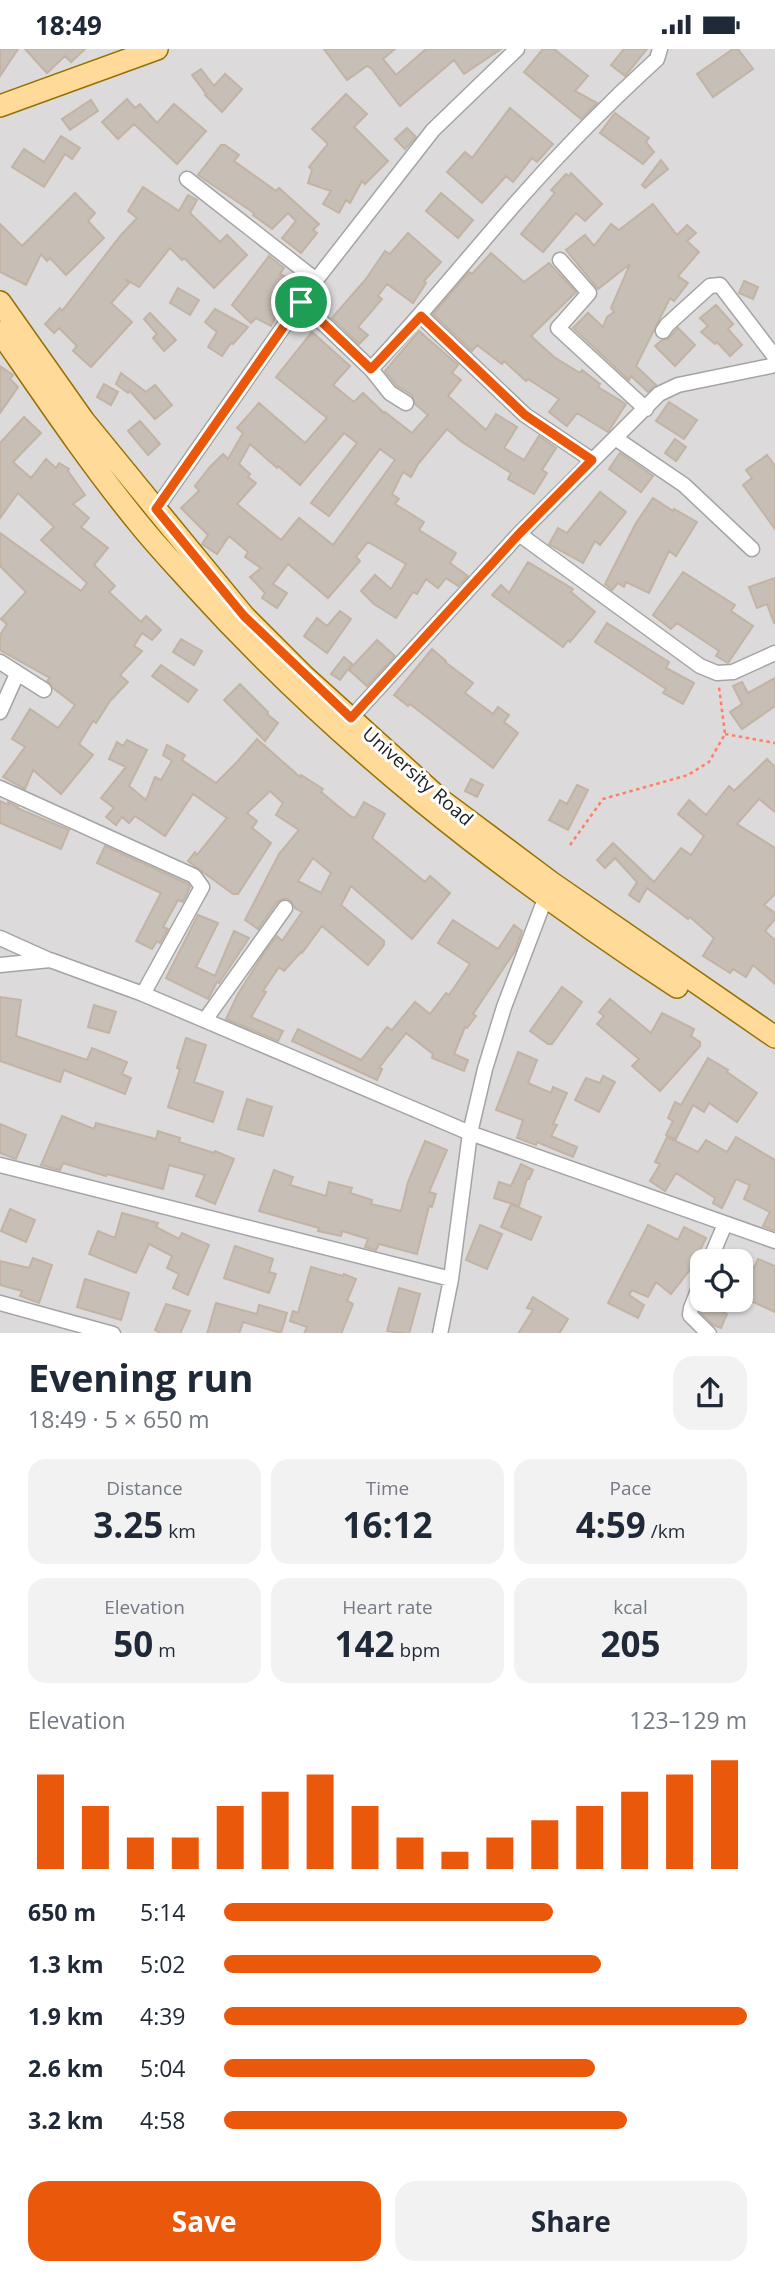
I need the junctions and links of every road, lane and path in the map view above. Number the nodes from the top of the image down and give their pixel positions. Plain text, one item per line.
1 (157, 49) edge
2 (517, 49) edge
3 (660, 49) edge
4 (1, 107) edge
5 (187, 179) dead end
6 (560, 260) dead end
7 (317, 279) junction
8 (0, 302) edge
9 (301, 302) junction
10 (421, 316) junction
11 (663, 331) dead end
12 (3, 346) edge
13 (774, 364) edge
14 (371, 369) junction
15 (406, 403) dead end
16 (646, 409) junction
17 (615, 438) junction
18 (592, 460) junction
19 (156, 509) junction
20 (519, 534) junction
21 (752, 549) dead end
22 (775, 653) edge
23 (0, 662) edge
24 (717, 673) junction
25 (17, 674) junction
26 (44, 690) dead end
27 (0, 712) edge
28 (351, 718) junction
29 (725, 734) junction
30 (775, 743) edge
31 (0, 788) edge
32 (570, 845) dead end
33 (549, 890) junction
34 (285, 908) dead end
35 (0, 939) edge
36 (50, 960) junction
37 (0, 965) edge
38 (144, 994) junction
39 (205, 1020) junction
40 (775, 1037) edge
41 (775, 1052) edge
42 (470, 1133) junction
43 (0, 1165) edge
44 (725, 1223) junction
45 (775, 1241) edge
46 (714, 1249) edge
47 (451, 1279) junction
48 (0, 1303) edge
49 (690, 1312) edge
50 (445, 1332) edge
51 (113, 1333) edge
52 (709, 1333) edge

1 - 4 main road
2 - 7 street
3 - 10 street
5 - 7 street
6 - 16 street
7 - 9 street
8 - 19 main road, University Road
9 - 14 street
9 - 19 street
10 - 14 street
10 - 18 street
11 - 13 street
12 - 33 main road, University Road
13 - 16 street
14 - 15 street
16 - 17 street
17 - 18 street
17 - 21 street
18 - 20 street
19 - 28 main road, University Road
20 - 24 street
20 - 28 street
22 - 24 street
23 - 25 street
24 - 29 path
25 - 26 street
25 - 27 street
28 - 33 main road, University Road
29 - 30 path
29 - 32 path
31 - 38 street
33 - 40 main road, University Road
33 - 41 main road, University Road
33 - 42 street
34 - 39 street
35 - 36 street
36 - 37 street
36 - 38 street
38 - 39 street
39 - 42 street
42 - 44 street
42 - 47 street
43 - 47 street
44 - 45 street
44 - 46 street
47 - 50 street
48 - 51 street
49 - 52 street

